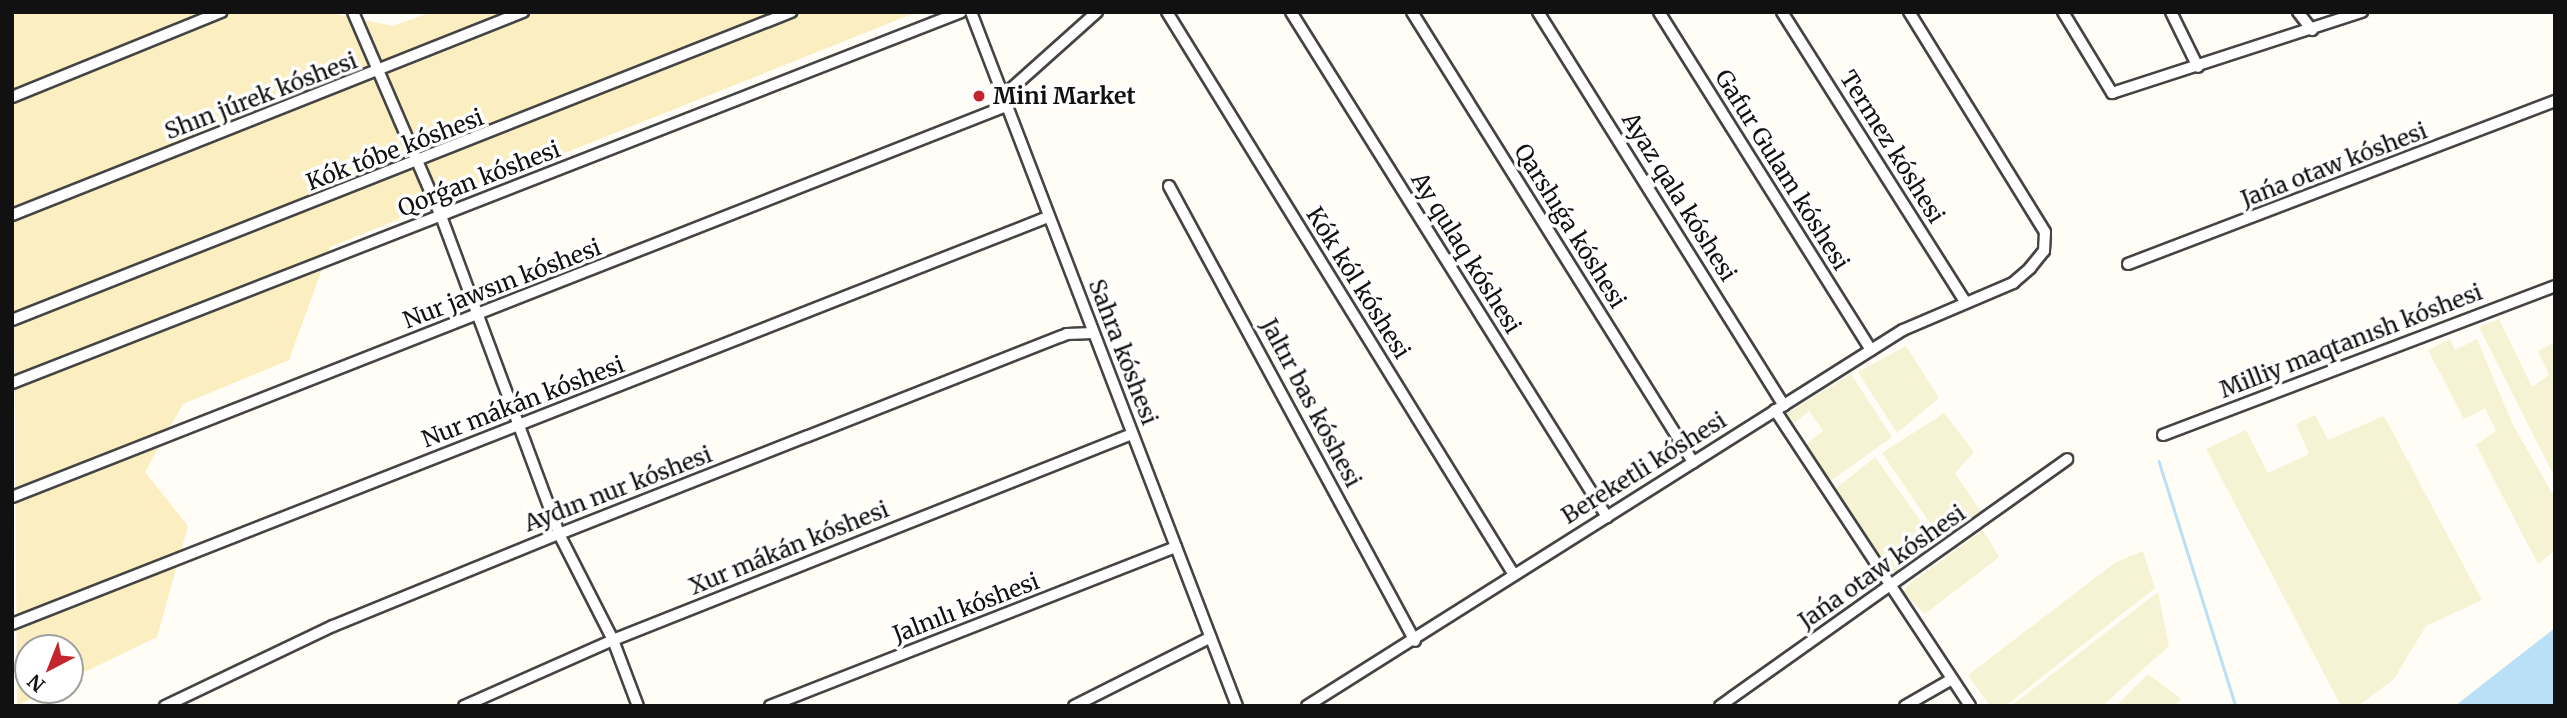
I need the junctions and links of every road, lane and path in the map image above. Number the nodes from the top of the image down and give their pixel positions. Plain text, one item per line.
1 (221, 12) edge
2 (353, 12) edge
3 (523, 12) edge
4 (791, 12) edge
5 (961, 12) edge
6 (971, 12) edge
7 (1097, 12) edge
8 (1167, 12) edge
9 (1290, 12) edge
10 (1412, 12) edge
11 (1538, 12) edge
12 (1658, 12) edge
13 (1783, 12) edge
14 (1909, 12) edge
15 (2063, 12) edge
16 (2171, 12) edge
17 (2298, 12) edge
18 (2362, 12) edge
19 (2312, 30) junction
20 (2198, 67) junction
21 (374, 74) junction
22 (12, 97) edge
23 (1004, 101) junction
24 (2555, 101) edge
25 (419, 164) junction
26 (1169, 186) dead end
27 (12, 215) edge
28 (441, 216) junction
29 (1048, 217) junction
30 (2129, 264) dead end
31 (2555, 286) edge
32 (1966, 303) junction
33 (479, 315) junction
34 (12, 320) edge
35 (1093, 333) junction
36 (1871, 350) junction
37 (12, 383) edge
38 (1780, 407) junction
39 (523, 425) junction
40 (1132, 434) junction
41 (2163, 435) dead end
42 (2067, 459) dead end
43 (1693, 462) junction
44 (12, 497) edge
45 (1607, 517) junction
46 (559, 534) junction
47 (1176, 547) junction
48 (1514, 575) junction
49 (1889, 590) junction
50 (12, 624) edge
51 (1211, 637) junction
52 (613, 640) junction
53 (1415, 641) junction
54 (1952, 679) junction
55 (1322, 701) edge
56 (165, 706) edge
57 (464, 706) edge
58 (638, 706) edge
59 (770, 706) edge
60 (1074, 706) edge
61 (1237, 706) edge
62 (1307, 706) edge
63 (1720, 706) edge
64 (1905, 706) edge
65 (1970, 706) edge

1 - 22 street
2 - 21 street
3 - 21 street, Shın júrek kóshesi
4 - 25 street, Kók tóbe kóshesi
5 - 28 street, Qorǵan kóshesi
6 - 23 street, Sahra kóshesi
7 - 23 street
8 - 48 street, Kók kól kóshesi
9 - 45 street, Ay qulaq kóshesi
10 - 43 street, Qarshıǵa kóshesi
11 - 38 street, Ayaz qala kóshesi
12 - 36 street, Gafur Gulam kóshesi
13 - 32 street, Termez kóshesi
14 - 32 street, Bereketli kóshesi
15 - 20 street
16 - 20 street
17 - 19 street
18 - 19 street
19 - 20 street
21 - 25 street
21 - 27 street, Shın júrek kóshesi
23 - 29 street, Sahra kóshesi
23 - 33 street, Nur jawsın kóshesi
24 - 30 street, Jańa otaw kóshesi
25 - 28 street
25 - 34 street, Kók tóbe kóshesi
26 - 53 street, Jaltır bas kóshesi
28 - 33 street
28 - 37 street, Qorǵan kóshesi
29 - 35 street, Sahra kóshesi
29 - 39 street, Nur mákán kóshesi
31 - 41 street, Milliy maqtanısh kóshesi
32 - 36 street, Bereketli kóshesi
33 - 39 street
33 - 44 street, Nur jawsın kóshesi
35 - 40 street, Sahra kóshesi
35 - 46 street, Aydın nur kóshesi
36 - 38 street, Bereketli kóshesi
38 - 43 street, Bereketli kóshesi
38 - 49 street, Ayaz qala kóshesi
39 - 46 street
39 - 50 street, Nur mákán kóshesi
40 - 47 street, Sahra kóshesi
40 - 52 street, Xur mákán kóshesi
42 - 49 street, Jańa otaw kóshesi
43 - 45 street, Bereketli kóshesi
45 - 48 street, Bereketli kóshesi
46 - 52 street
46 - 56 street, Aydın nur kóshesi
47 - 51 street, Sahra kóshesi
47 - 59 street, Jalnılı kóshesi
48 - 53 street, Bereketli kóshesi
49 - 54 street, Ayaz qala kóshesi
49 - 63 street, Jańa otaw kóshesi
51 - 60 street
51 - 61 street, Sahra kóshesi
52 - 57 street, Xur mákán kóshesi
52 - 58 street
53 - 55 street, Bereketli kóshesi
54 - 64 street
54 - 65 street, Ayaz qala kóshesi
55 - 62 street, Bereketli kóshesi

